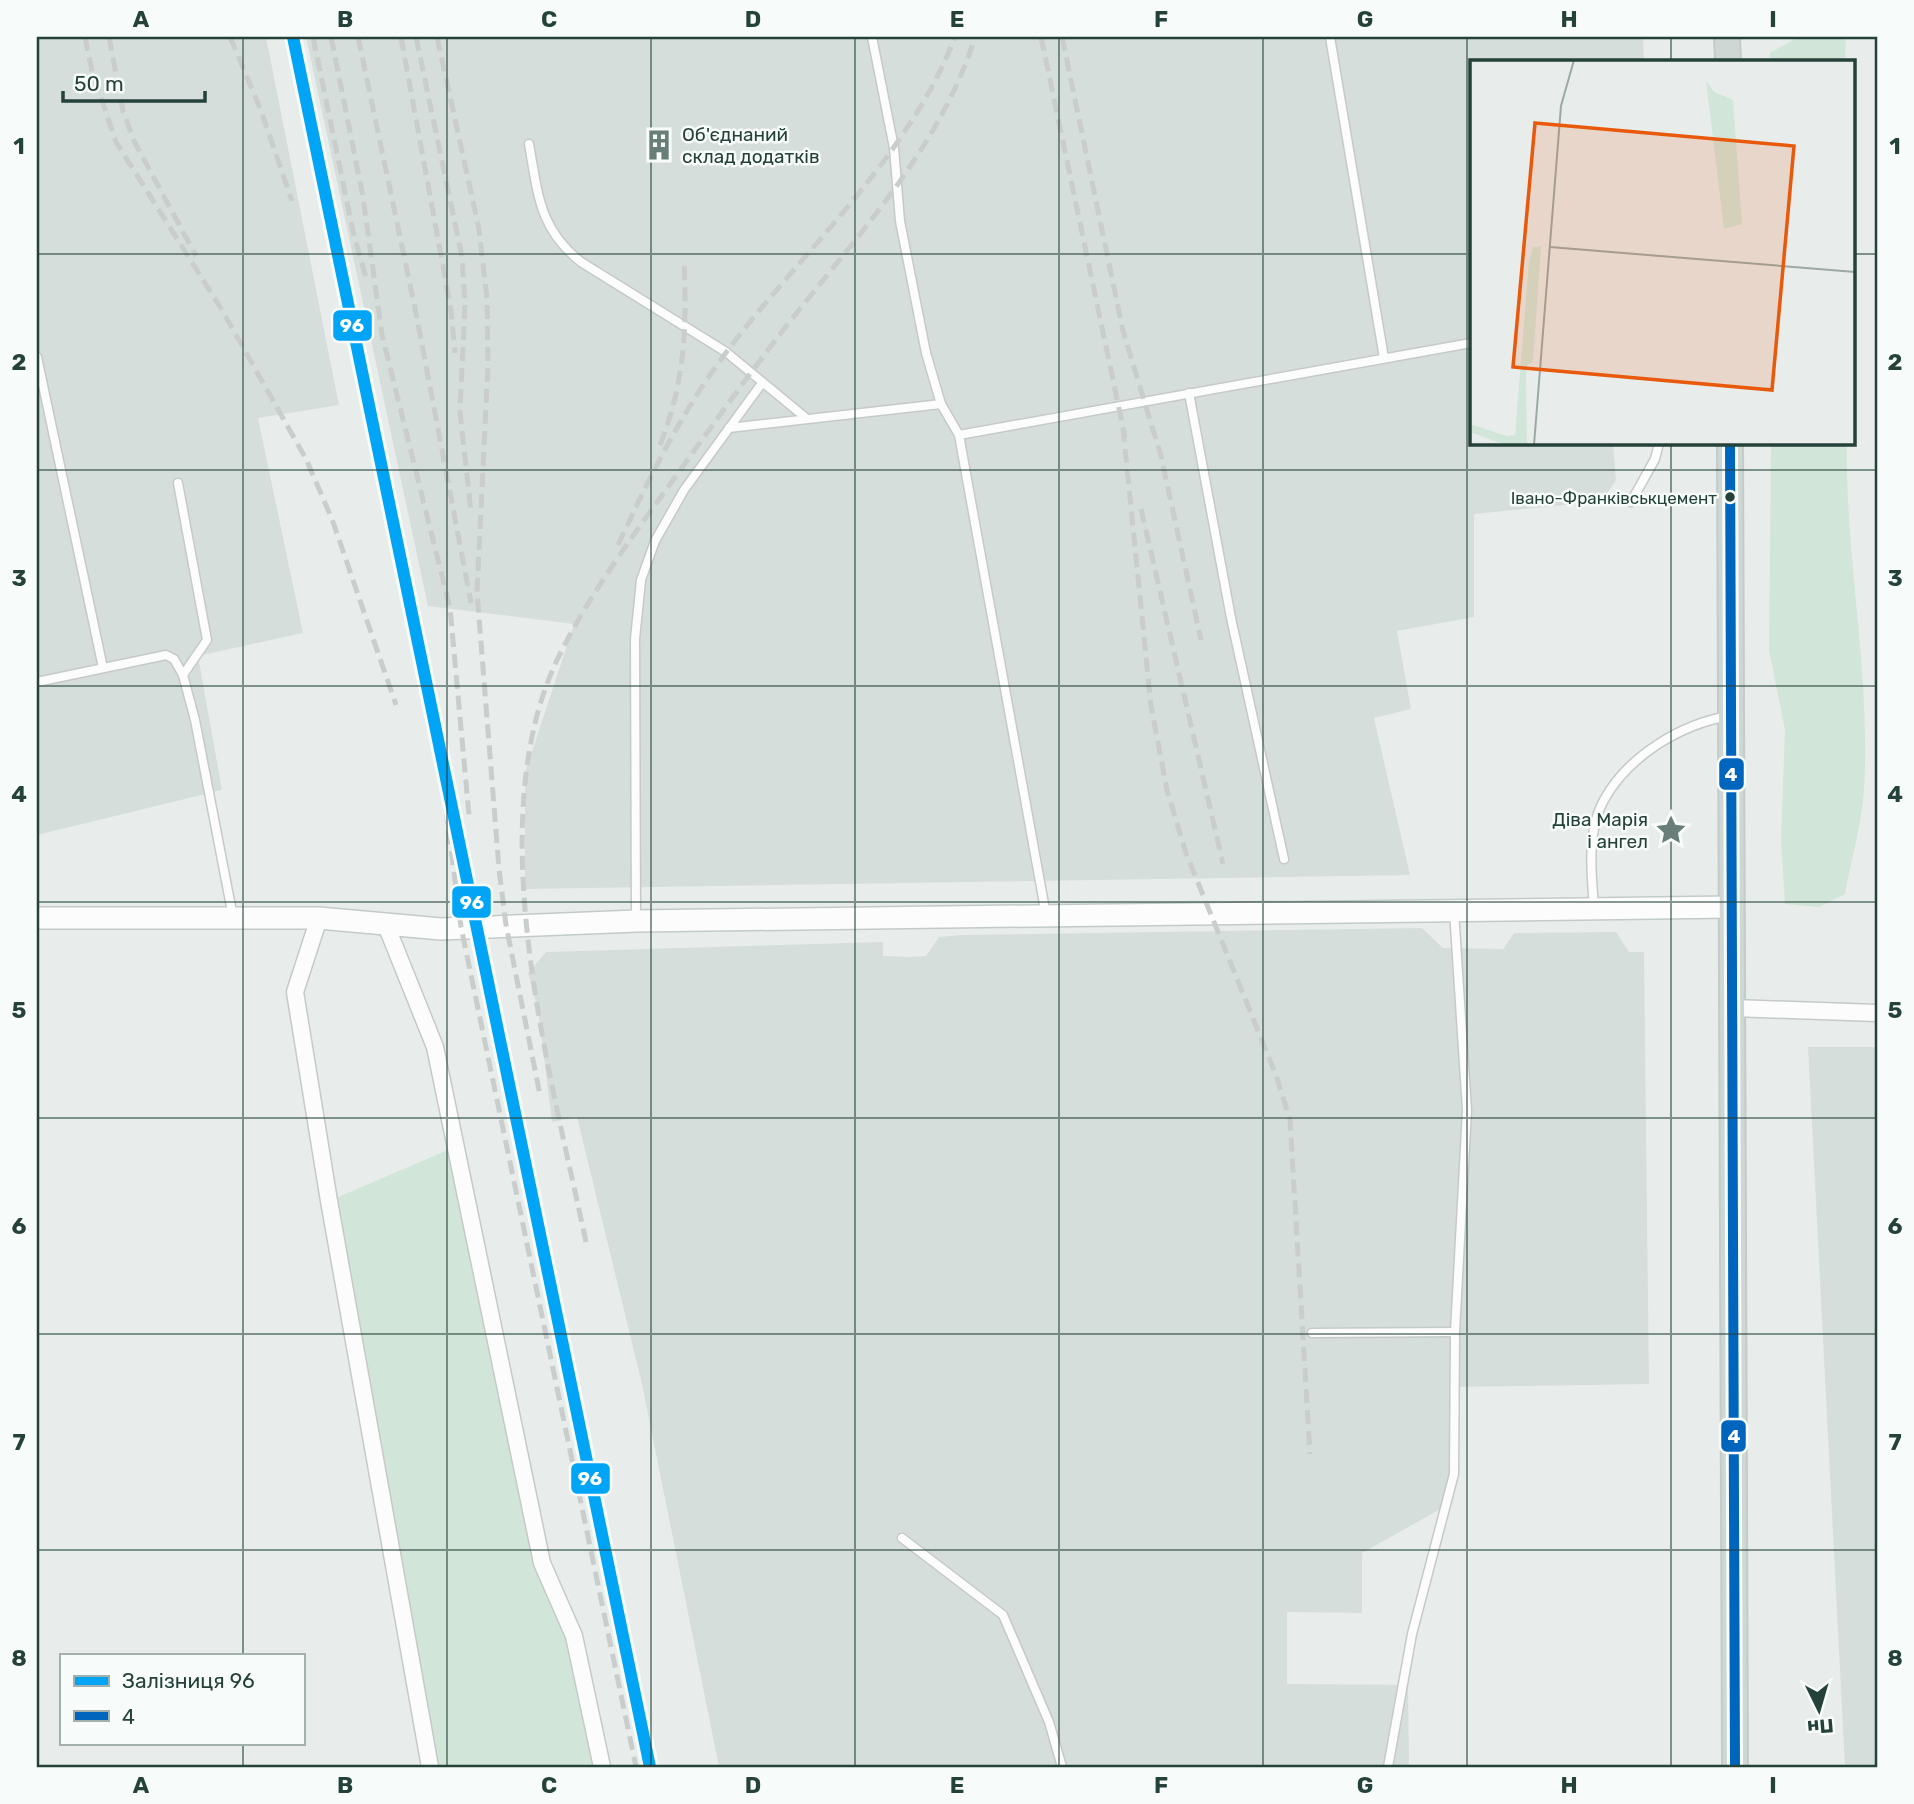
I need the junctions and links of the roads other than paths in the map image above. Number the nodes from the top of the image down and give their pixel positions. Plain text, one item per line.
1 (873, 37) edge
2 (1330, 37) edge
3 (1727, 37) edge
4 (1728, 60) edge
5 (529, 144) dead end
6 (1470, 343) edge
7 (37, 357) edge
8 (1384, 358) junction
9 (762, 383) junction
10 (1189, 393) junction
11 (940, 404) junction
12 (806, 418) junction
13 (729, 428) junction
14 (959, 435) junction
15 (1659, 444) edge
16 (1730, 444) edge
17 (178, 483) dead end
18 (1631, 502) dead end
19 (103, 668) junction
20 (183, 675) junction
21 (37, 682) edge
22 (1731, 716) junction
23 (1284, 859) dead end
24 (1732, 907) junction
25 (1594, 909) junction
26 (1454, 911) junction
27 (1046, 915) junction
28 (233, 917) junction
29 (37, 918) edge
30 (319, 918) junction
31 (636, 921) junction
32 (386, 925) junction
33 (1733, 1008) junction
34 (1877, 1013) edge
35 (1455, 1332) junction
36 (1312, 1333) dead end
37 (902, 1538) dead end
38 (430, 1767) edge
39 (602, 1767) edge
40 (1062, 1767) edge
41 (1388, 1767) edge
42 (1735, 1767) edge

1 - 11 lane
2 - 8 lane
3 - 4 main road
5 - 9 lane
6 - 8 lane
7 - 19 lane
8 - 10 lane
9 - 12 lane
9 - 13 lane
10 - 14 lane
10 - 23 lane
11 - 12 lane
11 - 14 lane
12 - 13 lane
13 - 31 lane
14 - 27 lane
15 - 18 lane
16 - 22 main road
17 - 20 lane
19 - 20 lane
19 - 21 lane
20 - 28 lane
22 - 24 main road
22 - 25 lane
24 - 25 street
24 - 33 main road
25 - 26 street
26 - 27 street
26 - 35 lane
27 - 31 street
28 - 29 street
28 - 30 street
30 - 32 street
30 - 38 street
31 - 32 street
32 - 39 street
33 - 34 street
33 - 42 main road
35 - 36 lane
35 - 41 lane
37 - 40 lane

